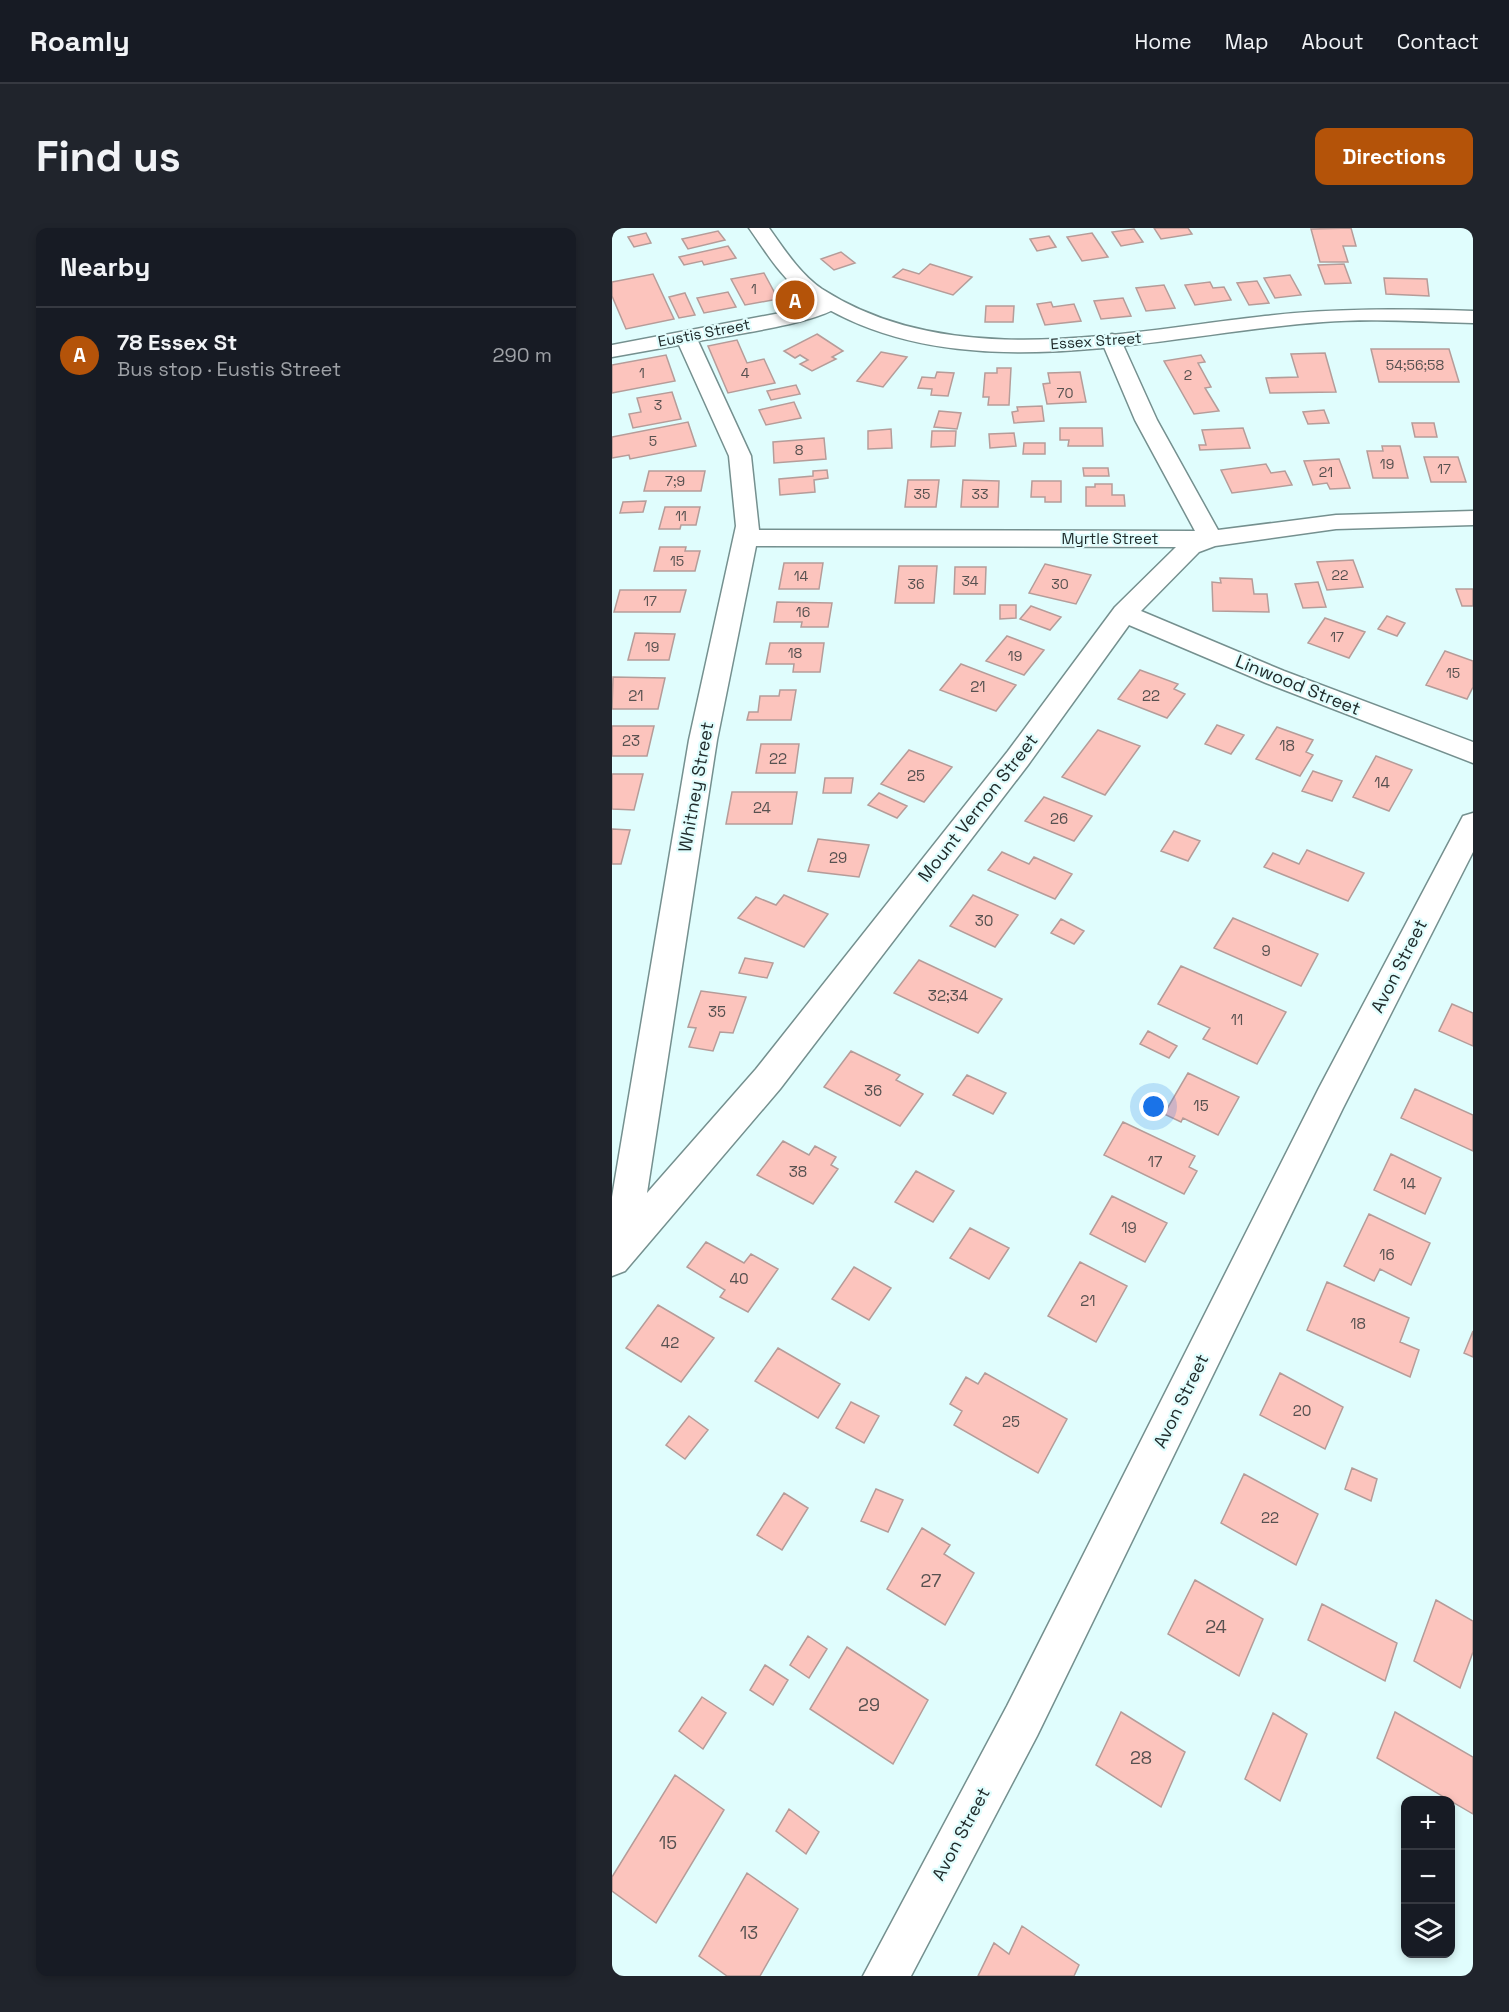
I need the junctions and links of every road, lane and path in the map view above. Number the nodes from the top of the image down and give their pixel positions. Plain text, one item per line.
1 (759, 228) edge
2 (830, 304) junction
3 (1473, 316) edge
4 (686, 337) junction
5 (1112, 340) junction
6 (612, 351) edge
7 (1473, 518) edge
8 (746, 538) junction
9 (1211, 539) junction
10 (1124, 614) junction
11 (1473, 753) edge
12 (1473, 824) edge
13 (616, 1253) edge
14 (886, 1976) edge

1 - 2 street, Essex Street
2 - 4 street, Eustis Street
2 - 5 street, Essex Street
3 - 5 street, Essex Street
4 - 6 street, Eustis Street
4 - 8 street, Whitney Street
5 - 9 street
7 - 9 street, Myrtle Street
8 - 9 street, Myrtle Street
8 - 13 street, Whitney Street
9 - 10 street, Mount Vernon Street
10 - 11 street, Linwood Street
10 - 13 street, Mount Vernon Street
12 - 14 street, Avon Street

